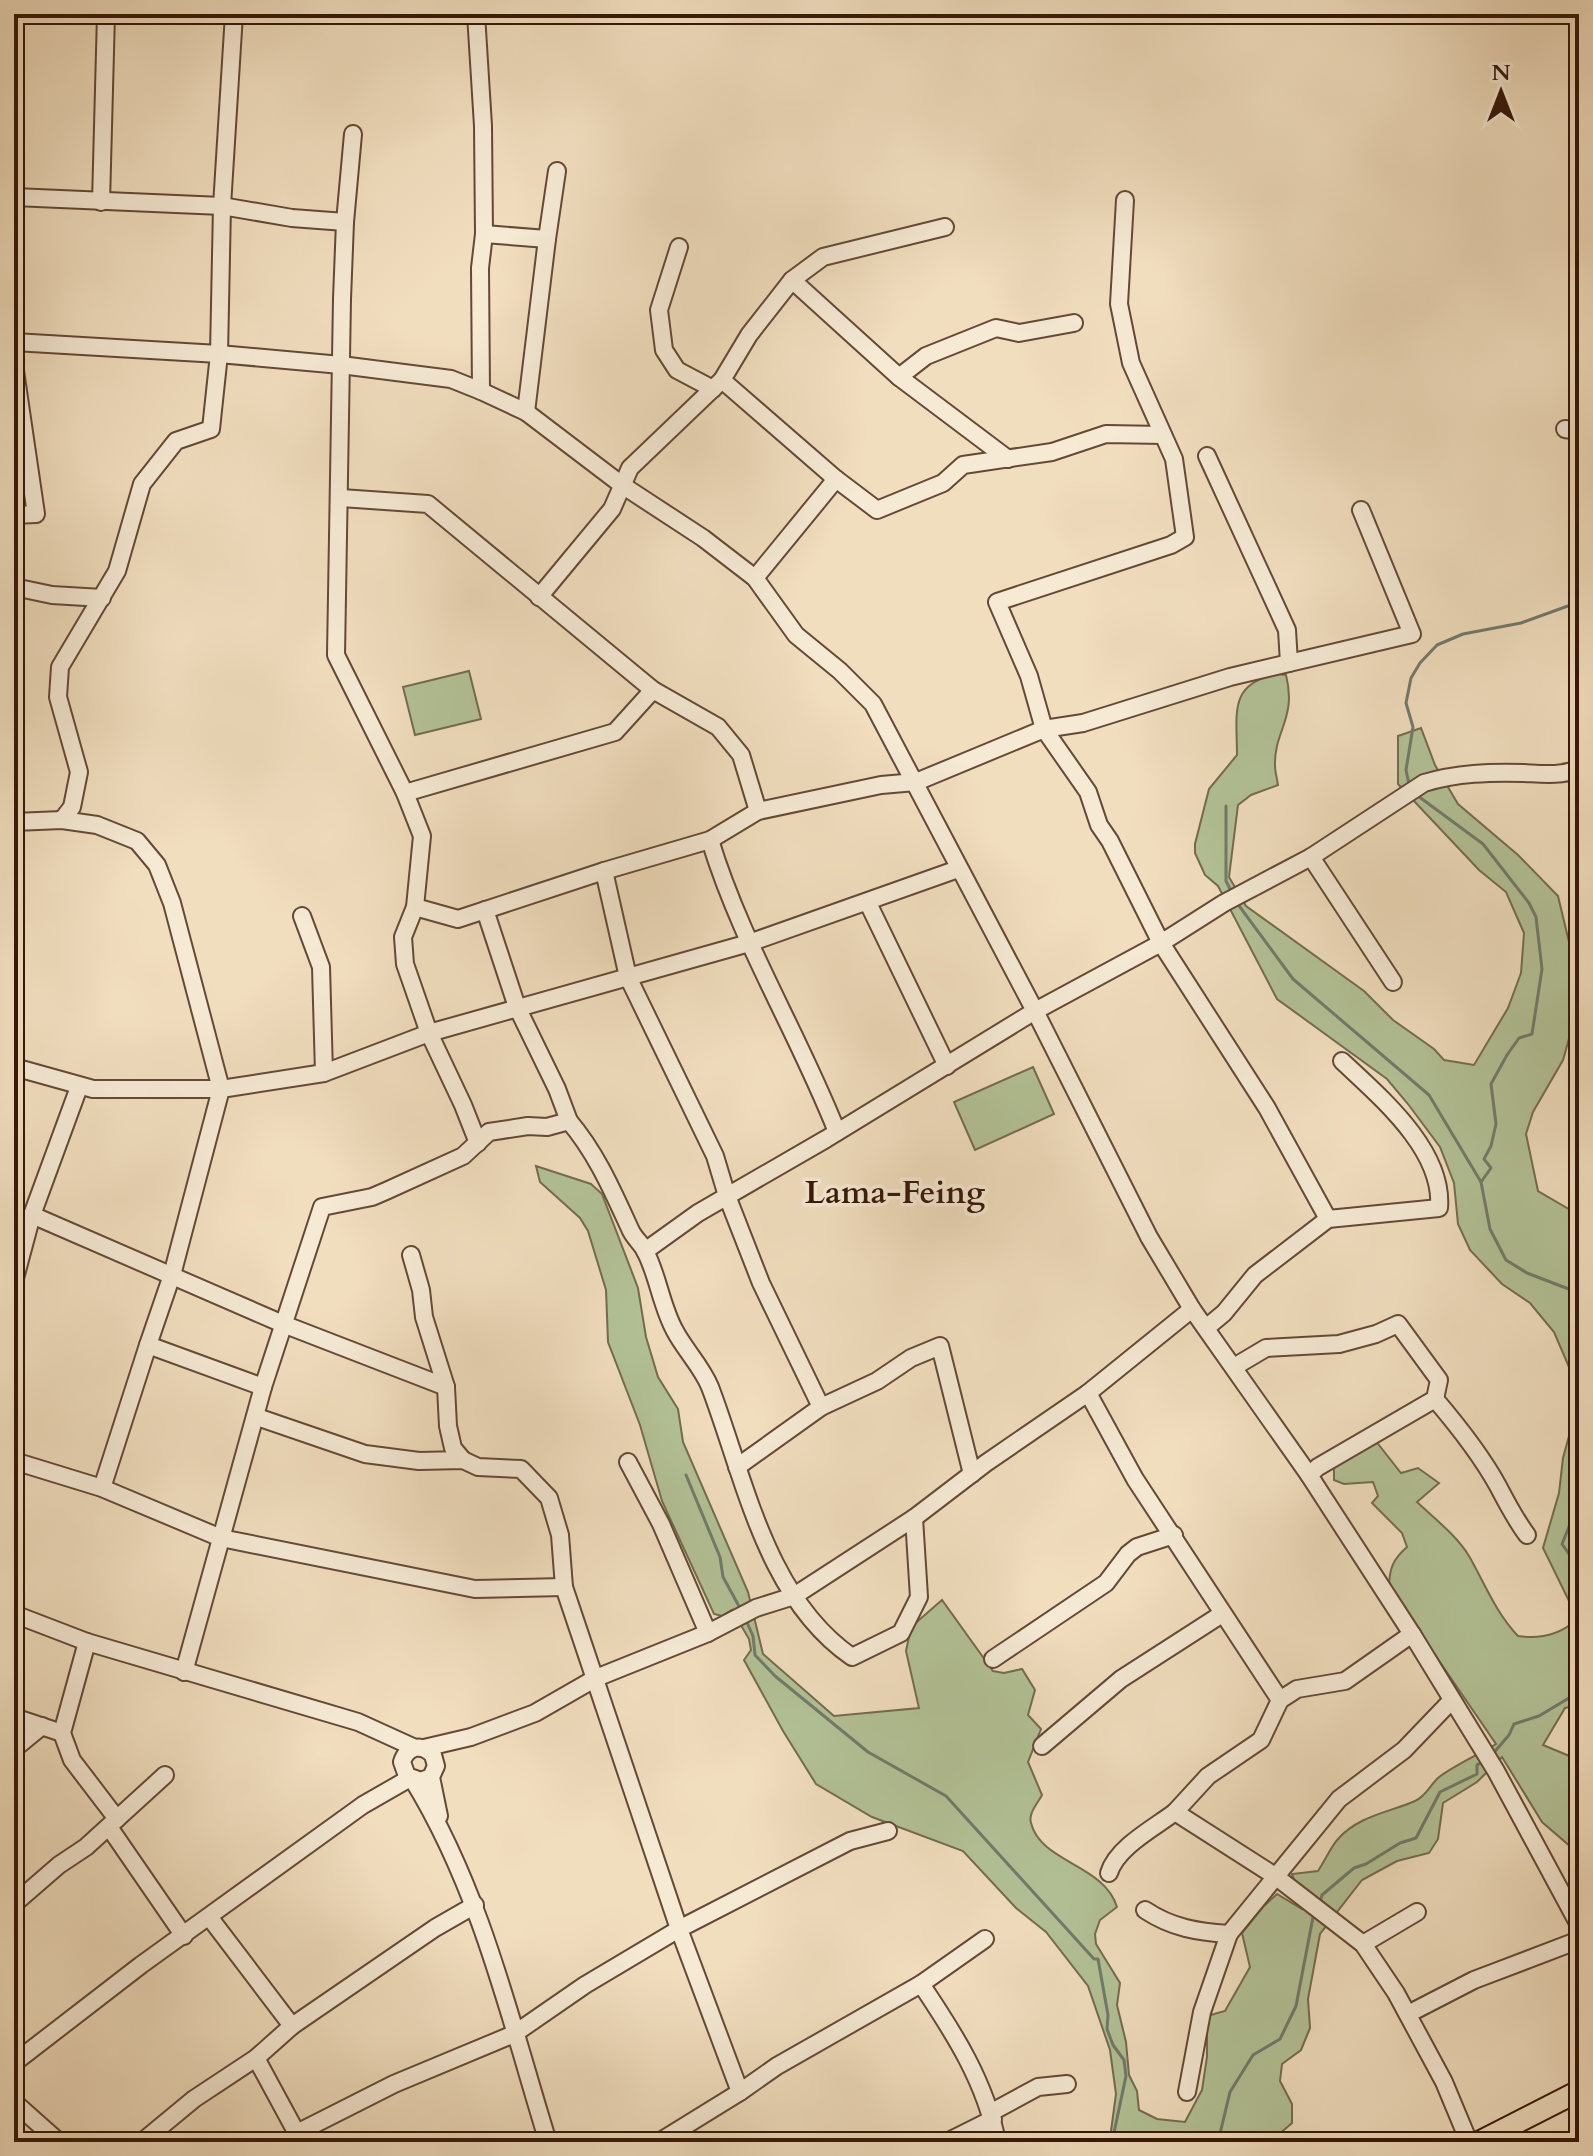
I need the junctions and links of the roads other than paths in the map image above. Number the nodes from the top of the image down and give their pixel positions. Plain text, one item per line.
1 (106, 14) edge
2 (234, 14) edge
3 (476, 14) edge
4 (353, 134) dead end
5 (557, 171) dead end
6 (14, 197) edge
7 (1125, 200) dead end
8 (101, 202) junction
9 (222, 206) junction
10 (345, 222) junction
11 (945, 227) dead end
12 (484, 234) junction
13 (547, 239) junction
14 (679, 247) dead end
15 (792, 280) junction
16 (1074, 323) dead end
17 (14, 342) edge
18 (219, 354) junction
19 (14, 364) edge
20 (341, 365) junction
21 (899, 377) junction
22 (718, 385) junction
23 (481, 391) junction
24 (526, 412) junction
25 (1163, 435) junction
26 (1207, 456) dead end
27 (1008, 459) junction
28 (836, 479) junction
29 (622, 485) junction
30 (341, 498) junction
31 (1361, 510) dead end
32 (14, 515) edge
33 (755, 578) junction
34 (14, 587) edge
35 (539, 597) junction
36 (102, 598) junction
37 (1289, 663) junction
38 (653, 690) junction
39 (1044, 729) junction
40 (1579, 769) edge
41 (916, 782) junction
42 (405, 793) junction
43 (758, 811) junction
44 (62, 820) junction
45 (14, 822) edge
46 (710, 840) junction
47 (1311, 857) junction
48 (958, 869) junction
49 (604, 871) junction
50 (868, 903) junction
51 (415, 907) junction
52 (485, 910) junction
53 (302, 916) dead end
54 (749, 943) junction
55 (1161, 943) junction
56 (628, 977) junction
57 (1393, 982) dead end
58 (517, 1007) junction
59 (1035, 1011) junction
60 (429, 1033) junction
61 (1342, 1061) dead end
62 (947, 1066) junction
63 (14, 1067) edge
64 (324, 1073) junction
65 (79, 1087) junction
66 (221, 1089) junction
67 (569, 1121) junction
68 (837, 1132) junction
69 (478, 1143) junction
70 (727, 1196) junction
71 (32, 1215) junction
72 (1328, 1219) junction
73 (645, 1251) junction
74 (411, 1255) dead end
75 (172, 1275) junction
76 (14, 1282) edge
77 (1192, 1309) junction
78 (283, 1324) junction
79 (1206, 1328) junction
80 (148, 1345) junction
81 (1234, 1367) junction
82 (263, 1387) junction
83 (446, 1387) junction
84 (1088, 1393) junction
85 (1435, 1399) junction
86 (821, 1407) junction
87 (257, 1417) junction
88 (463, 1460) junction
89 (14, 1461) edge
90 (628, 1462) dead end
91 (737, 1467) junction
92 (972, 1474) junction
93 (1309, 1475) junction
94 (102, 1488) junction
95 (914, 1518) junction
96 (1174, 1535) junction
97 (1527, 1535) dead end
98 (221, 1538) junction
99 (564, 1587) junction
100 (794, 1596) junction
101 (14, 1614) edge
102 (1222, 1614) junction
103 (708, 1633) junction
104 (1412, 1634) junction
105 (87, 1642) junction
106 (993, 1659) dead end
107 (184, 1672) junction
108 (596, 1678) junction
109 (1280, 1700) junction
110 (1451, 1701) junction
111 (14, 1717) edge
112 (42, 1726) junction
113 (62, 1733) junction
114 (471, 1737) junction
115 (1042, 1746) dead end
116 (14, 1749) edge
117 (411, 1764) junction
118 (433, 1772) junction
119 (165, 1775) dead end
120 (1175, 1812) junction
121 (113, 1823) junction
122 (888, 1831) dead end
123 (443, 1833) junction
124 (1109, 1873) dead end
125 (1275, 1876) junction
126 (14, 1904) edge
127 (475, 1905) junction
128 (1145, 1910) dead end
129 (1417, 1912) dead end
130 (210, 1918) junction
131 (1579, 1925) edge
132 (679, 1929) junction
133 (1229, 1934) junction
134 (184, 1936) junction
135 (985, 1939) dead end
136 (1579, 1940) edge
137 (1363, 1944) junction
138 (921, 1984) junction
139 (1408, 2014) junction
140 (292, 2026) junction
141 (514, 2034) junction
142 (256, 2058) junction
143 (14, 2063) edge
144 (1067, 2084) dead end
145 (1579, 2091) edge
146 (740, 2092) junction
147 (1187, 2092) dead end
148 (14, 2102) edge
149 (992, 2116) junction
150 (300, 2138) edge
151 (59, 2142) edge
152 (142, 2142) edge
153 (548, 2142) edge
154 (659, 2142) edge
155 (947, 2142) edge
156 (997, 2142) edge
157 (1469, 2142) edge
158 (1479, 2142) edge

1 - 8 street
2 - 9 street
3 - 12 street
4 - 10 street
5 - 13 street
6 - 8 street
7 - 25 street
8 - 9 street
9 - 10 street
9 - 18 street
10 - 20 street
11 - 15 street
12 - 13 street
12 - 23 street
13 - 24 street
14 - 22 street
15 - 21 street
15 - 22 street
16 - 21 street
17 - 18 street
18 - 20 street
18 - 36 street
19 - 32 street
20 - 23 street
20 - 30 street
21 - 27 street
22 - 28 street
22 - 29 street
23 - 24 street
24 - 29 street
25 - 27 street
25 - 39 street
26 - 37 street
27 - 28 street
28 - 33 street
29 - 33 street
29 - 35 street
30 - 35 street
30 - 42 street
31 - 37 street
33 - 41 street
34 - 36 street
35 - 38 street
36 - 44 street
37 - 39 street
38 - 42 street
38 - 43 street
39 - 41 street
39 - 55 street
40 - 47 street
41 - 43 street
41 - 48 street
42 - 51 street
43 - 46 street
44 - 45 street
44 - 66 street
46 - 49 street
46 - 54 street
47 - 55 street
47 - 57 street
48 - 50 street
48 - 59 street
49 - 52 street
49 - 56 street
50 - 54 street
50 - 62 street
51 - 52 street
51 - 60 street
52 - 58 street
53 - 64 street
54 - 56 street
54 - 68 street
55 - 59 street
55 - 72 street
56 - 58 street
56 - 70 street
58 - 60 street
58 - 67 street
59 - 62 street
59 - 77 street
60 - 64 street
60 - 69 street
61 - 72 street
62 - 68 street
63 - 65 street
64 - 66 street
65 - 66 street
65 - 71 street
66 - 75 street
67 - 69 street
67 - 73 street
68 - 70 street
69 - 78 street
70 - 73 street
70 - 86 street
71 - 75 street
71 - 76 street
72 - 79 street
73 - 91 street
74 - 83 street
75 - 78 street
75 - 80 street
77 - 79 street
77 - 84 street
78 - 82 street
78 - 83 street
79 - 81 street
80 - 82 street
80 - 94 street
81 - 85 street
81 - 93 street
82 - 87 street
83 - 88 street
84 - 92 street
84 - 96 street
85 - 93 street
85 - 97 street
86 - 91 street
86 - 92 street
87 - 88 street
87 - 98 street
88 - 99 street
89 - 94 street
90 - 103 street
91 - 100 street
92 - 95 street
93 - 104 street
94 - 98 street
95 - 100 street
95 - 100 street
96 - 102 street
96 - 106 street
98 - 99 street
98 - 107 street
99 - 108 street
100 - 103 street
101 - 105 street
102 - 109 street
102 - 115 street
103 - 108 street
104 - 109 street
104 - 110 street
105 - 107 street
105 - 113 street
107 - 117 street
108 - 114 street
108 - 132 street
109 - 120 street
110 - 125 street
110 - 131 street
111 - 112 street
112 - 113 street
112 - 116 street
113 - 121 street
114 - 117 street
114 - 118 street
117 - 118 street
117 - 118 street
117 - 123 street
117 - 130 street
118 - 123 street
119 - 121 street
120 - 124 street
120 - 125 street
121 - 126 street
121 - 134 street
122 - 132 street
123 - 127 street
125 - 133 street
125 - 137 street
127 - 140 street
127 - 141 street
128 - 133 street
129 - 137 street
130 - 134 street
130 - 140 street
132 - 141 street
132 - 146 street
133 - 147 street
134 - 143 street
135 - 138 street
136 - 139 street
137 - 139 street
138 - 146 street
138 - 149 street
139 - 157 street
140 - 142 street
141 - 150 street
141 - 153 street
142 - 150 street
142 - 152 street
144 - 149 street
145 - 158 main road
146 - 154 street
148 - 151 street
149 - 155 street
149 - 156 street

